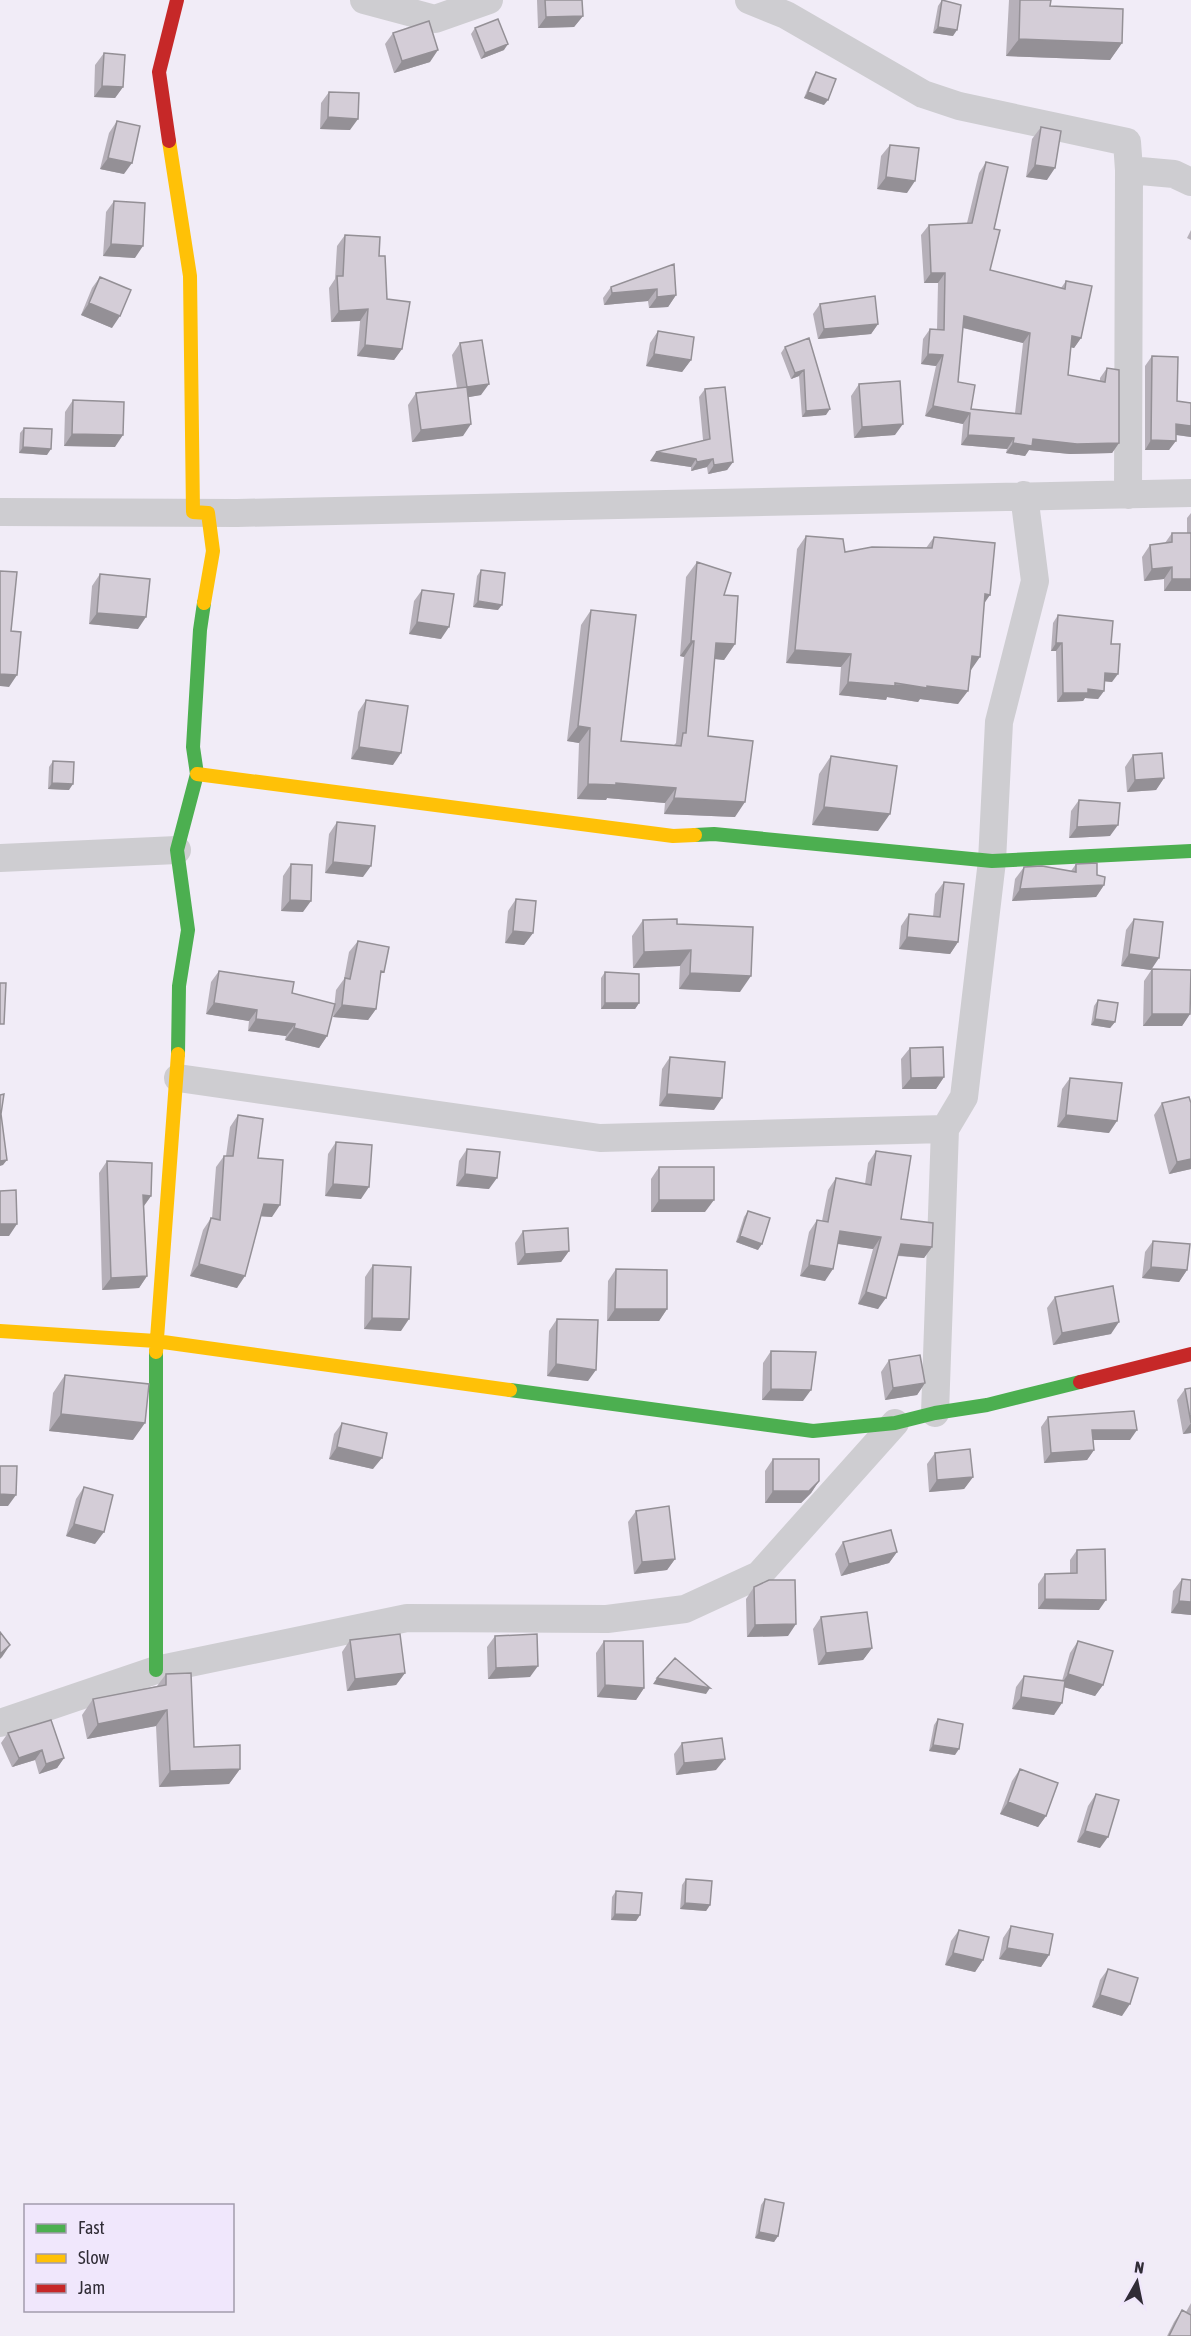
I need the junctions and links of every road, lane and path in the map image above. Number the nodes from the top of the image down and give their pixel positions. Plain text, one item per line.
1 (177, 0) edge
2 (364, 0) edge
3 (489, 0) edge
4 (749, 0) edge
5 (1129, 170) junction
6 (1191, 182) edge
7 (1191, 493) edge
8 (1024, 495) junction
9 (1128, 495) junction
10 (0, 512) edge
11 (194, 512) junction
12 (197, 774) junction
13 (177, 850) junction
14 (1191, 851) edge
15 (0, 858) edge
16 (992, 861) junction
17 (178, 1078) junction
18 (945, 1129) junction
19 (0, 1331) edge
20 (156, 1341) junction
21 (1191, 1354) edge
22 (935, 1413) junction
23 (895, 1423) junction
24 (156, 1670) junction
25 (0, 1723) edge

1 - 11 street
2 - 3 street
4 - 5 street
5 - 6 street
5 - 9 street
7 - 9 street
8 - 9 street
8 - 11 street
8 - 16 street
10 - 11 street
11 - 12 street
12 - 13 street
12 - 16 street
13 - 15 street
13 - 17 street
14 - 16 street
16 - 18 street
17 - 18 street
17 - 20 street
18 - 22 street
19 - 20 street
20 - 23 street
20 - 24 street
21 - 22 street
22 - 23 street
23 - 24 street
24 - 25 street

